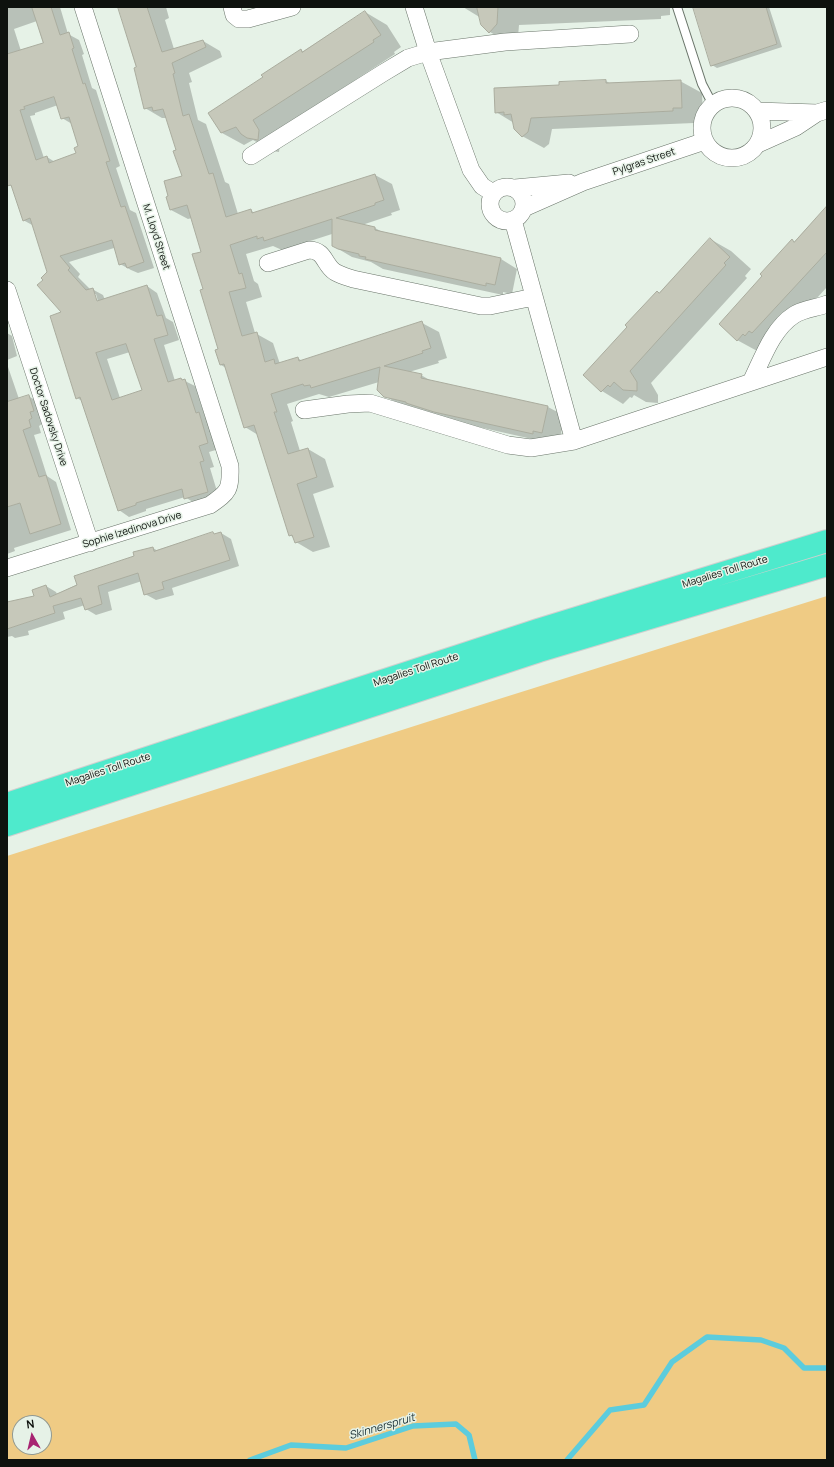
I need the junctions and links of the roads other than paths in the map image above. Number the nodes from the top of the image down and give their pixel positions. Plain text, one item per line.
1 (83, 7) edge
2 (232, 7) edge
3 (292, 7) edge
4 (414, 7) edge
5 (677, 7) edge
6 (630, 34) dead end
7 (428, 52) junction
8 (713, 105) junction
9 (757, 111) junction
10 (822, 111) edge
11 (705, 141) junction
12 (758, 144) junction
13 (251, 156) dead end
14 (583, 182) junction
15 (515, 188) junction
16 (493, 194) junction
17 (518, 214) junction
18 (268, 263) dead end
19 (7, 290) edge
20 (534, 297) junction
21 (827, 304) edge
22 (827, 357) edge
23 (751, 382) junction
24 (304, 410) dead end
25 (574, 441) junction
26 (230, 466) joint
27 (827, 541) edge
28 (90, 543) junction
29 (827, 565) edge
30 (7, 568) edge
31 (7, 804) edge
32 (7, 825) edge

1 - 26 street, M. Lloyd Street
2 - 3 street
4 - 7 street
5 - 8 lane
6 - 7 street
7 - 13 street
7 - 16 street
8 - 9 street
8 - 11 street
9 - 10 street
9 - 12 street
10 - 12 street
11 - 12 street
11 - 14 street, Pylgras Street
14 - 15 street, Pylgras Street
14 - 17 street, Pylgras Street
15 - 16 street
15 - 17 street
16 - 17 street
17 - 20 street
18 - 20 street
19 - 28 street, Doctor Sadovsky Drive
20 - 25 street
21 - 23 street
22 - 23 street
23 - 25 street
24 - 25 street
26 - 28 street, Sophie Izedinova Drive
27 - 31 highway, Magalies Toll Route
28 - 30 street, Sophie Izedinova Drive
29 - 32 highway, Magalies Toll Route

